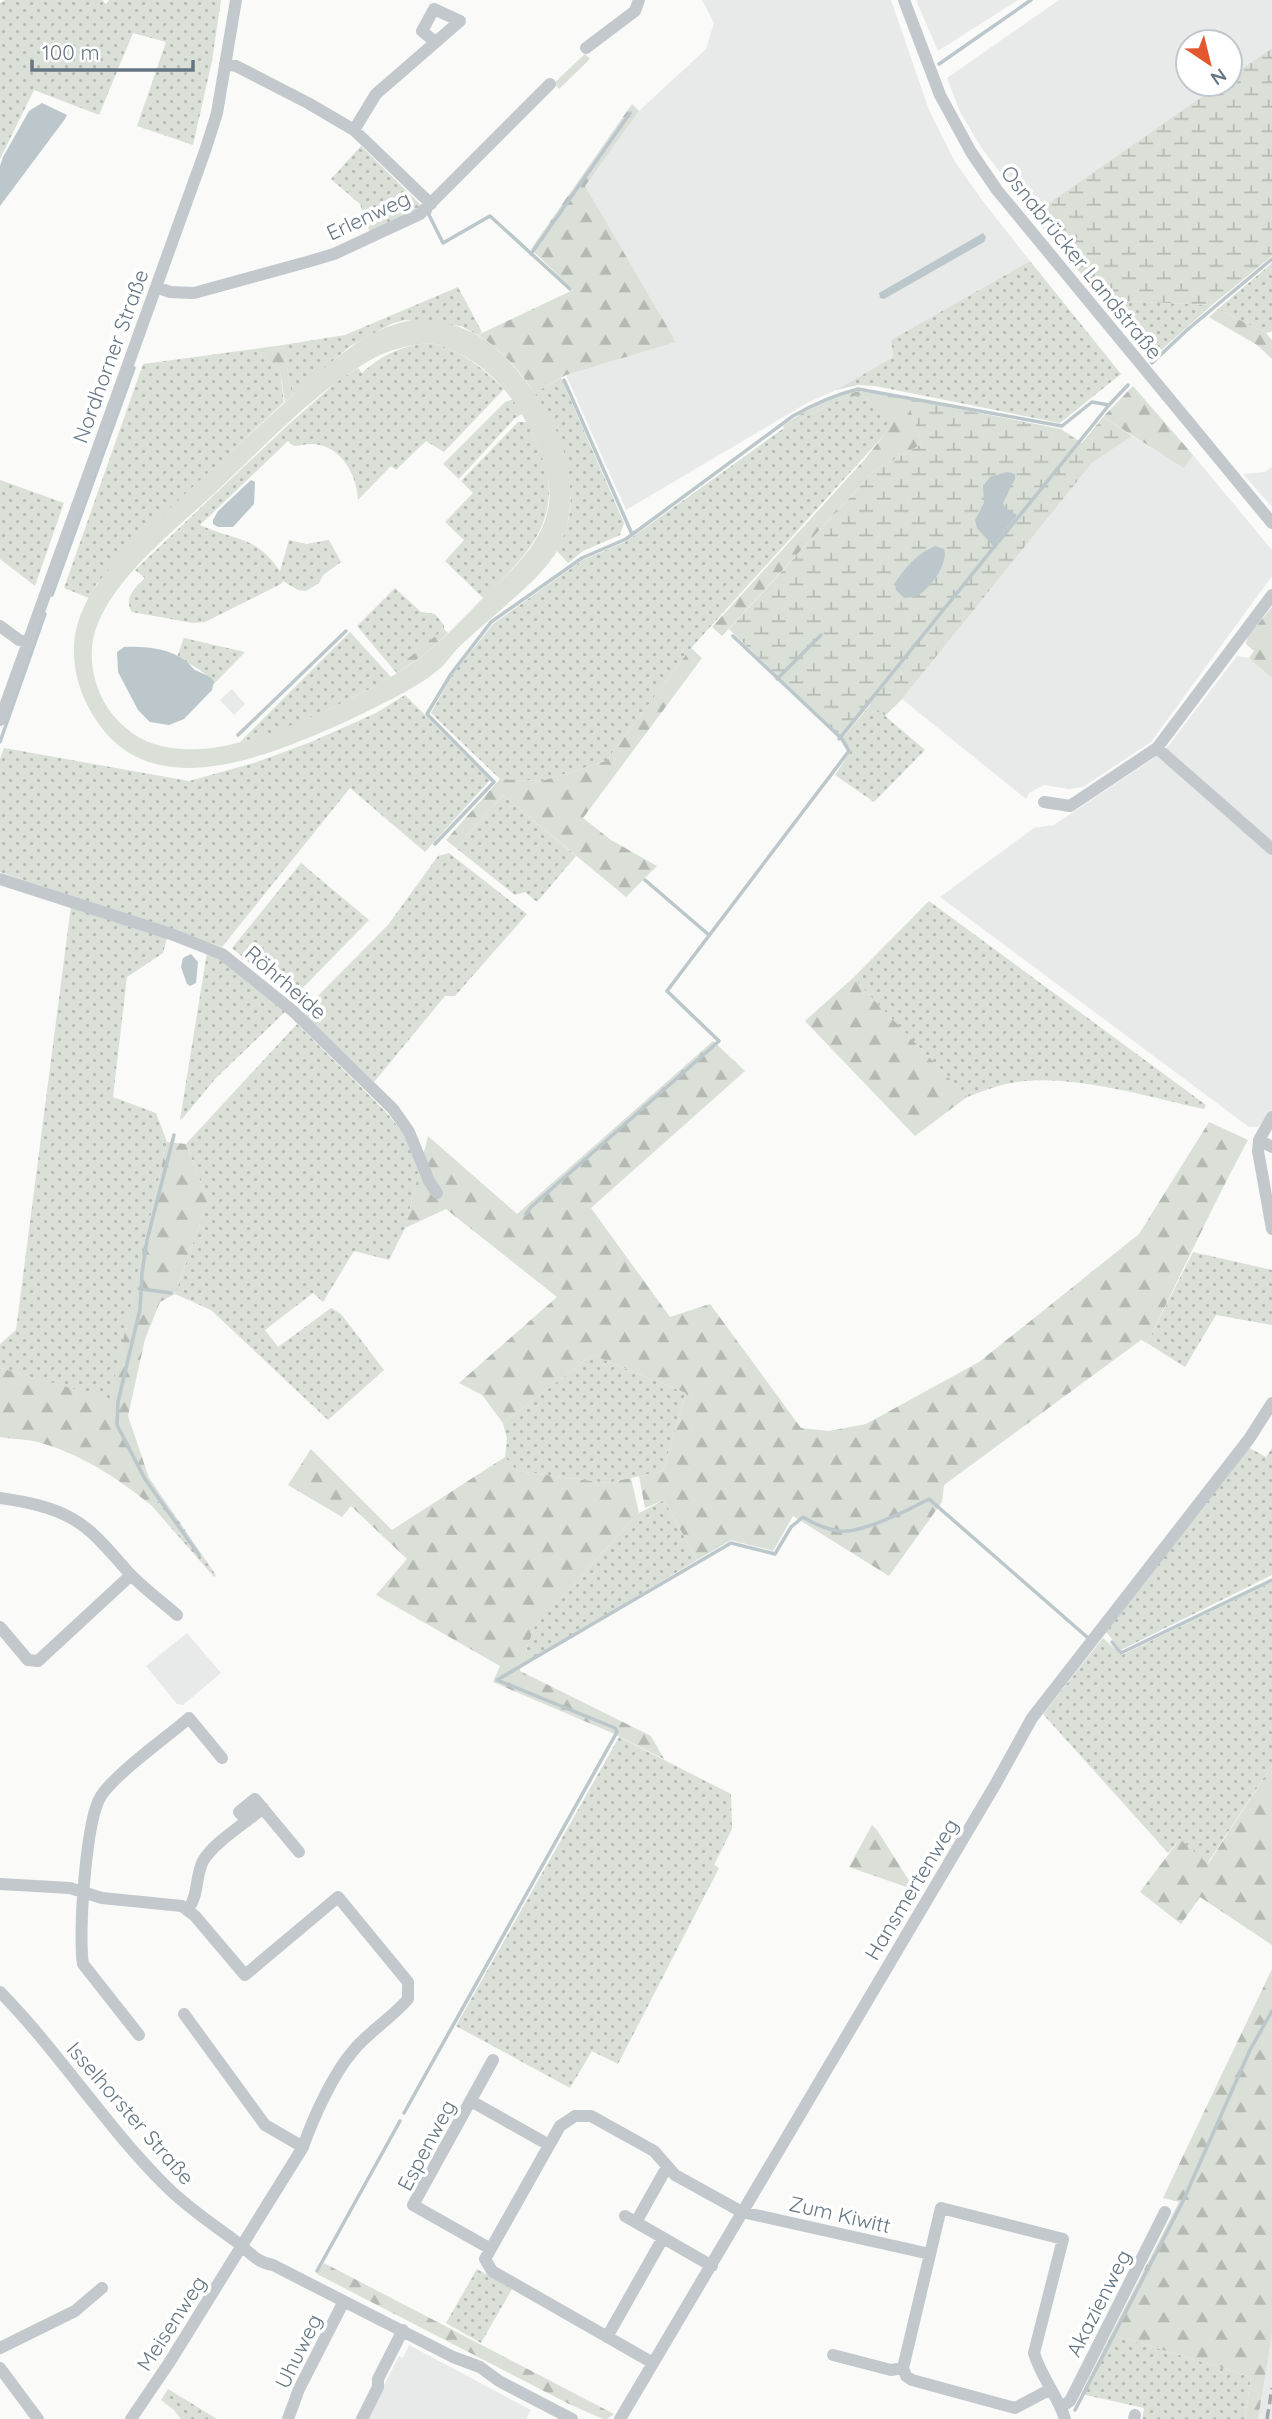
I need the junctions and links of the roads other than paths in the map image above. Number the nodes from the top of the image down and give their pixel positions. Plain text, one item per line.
1 (236, 0) edge
2 (639, 0) edge
3 (904, 0) edge
4 (435, 42) dead end
5 (586, 48) dead end
6 (225, 64) junction
7 (550, 84) dead end
8 (354, 130) junction
9 (431, 204) junction
10 (156, 287) junction
11 (1272, 523) edge
12 (1272, 596) edge
13 (0, 626) edge
14 (28, 642) junction
15 (0, 720) edge
16 (1157, 748) junction
17 (1044, 803) dead end
18 (1272, 849) edge
19 (0, 879) edge
20 (1272, 1117) edge
21 (1259, 1140) junction
22 (1272, 1147) edge
23 (438, 1193) dead end
24 (1272, 1228) edge
25 (1272, 1403) edge
26 (0, 1498) edge
27 (131, 1575) junction
28 (177, 1615) dead end
29 (0, 1627) edge
30 (222, 1758) dead end
31 (299, 1852) dead end
32 (0, 1884) edge
33 (84, 1893) junction
34 (188, 1909) junction
35 (0, 1992) edge
36 (184, 2014) dead end
37 (139, 2035) dead end
38 (493, 2060) dead end
39 (471, 2101) junction
40 (549, 2145) junction
41 (303, 2147) junction
42 (667, 2167) junction
43 (743, 2212) junction
44 (1165, 2212) dead end
45 (663, 2238) junction
46 (243, 2246) junction
47 (489, 2248) junction
48 (930, 2254) junction
49 (712, 2266) junction
50 (102, 2288) dead end
51 (344, 2301) junction
52 (403, 2330) junction
53 (607, 2337) junction
54 (0, 2348) edge
55 (833, 2355) dead end
56 (653, 2363) junction
57 (0, 2368) edge
58 (903, 2368) junction
59 (1051, 2389) junction
60 (1063, 2413) edge
61 (570, 2418) edge
62 (38, 2419) edge
63 (131, 2419) edge
64 (288, 2419) edge
65 (362, 2419) edge
66 (584, 2419) edge
67 (621, 2419) edge

1 - 6 street, Nordhorner Straße
2 - 5 street
3 - 11 street, Osnabrücker Landstraße
4 - 8 street
6 - 8 street
6 - 10 street, Nordhorner Straße
7 - 9 street, Erlenweg
8 - 9 street
9 - 10 street, Erlenweg
10 - 14 street, Nordhorner Straße
12 - 16 street
13 - 14 street
14 - 15 street, Nordhorner Straße
16 - 17 street
16 - 18 street
19 - 23 street, Röhrheide
20 - 21 street
21 - 22 street
21 - 24 street
25 - 43 street, Hansmertenweg
26 - 27 street
27 - 28 street
27 - 29 street
30 - 33 street
31 - 34 street
32 - 33 street
33 - 34 street
33 - 37 street
34 - 41 street, Meisenweg
35 - 46 street, Isselhorster Straße
36 - 41 street
38 - 39 street, Espenweg
39 - 40 street, Espenweg
39 - 47 street, Espenweg
40 - 42 street, Zum Kiwitt
40 - 47 street, Zum Kiwitt
41 - 46 street, Meisenweg
42 - 43 street, Zum Kiwitt
42 - 45 street
43 - 48 street, Zum Kiwitt
43 - 49 street, Hansmertenweg
44 - 60 street, Akazienweg
45 - 49 street
45 - 53 street
46 - 51 street, Isselhorster Straße
46 - 63 street, Meisenweg
47 - 53 street
48 - 58 street
48 - 59 street, Akazienweg
49 - 56 street, Hansmertenweg
50 - 54 street
51 - 52 street, Isselhorster Straße
51 - 64 street, Uhuweg
52 - 61 street, Isselhorster Straße
52 - 65 street
53 - 56 street
55 - 58 street
56 - 67 street, Hansmertenweg
57 - 62 street
58 - 59 street
59 - 60 street, Akazienweg
61 - 66 street, Isselhorster Straße

